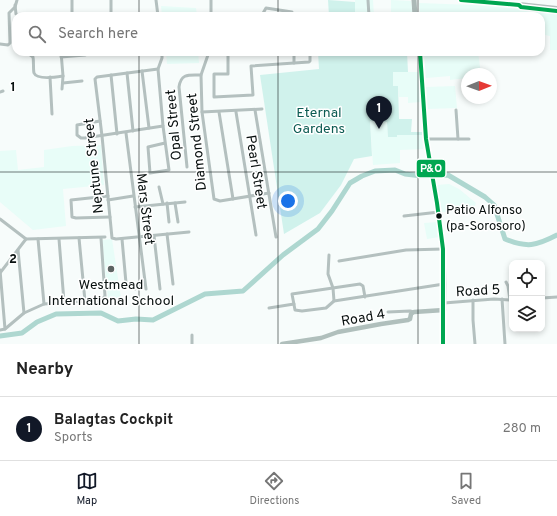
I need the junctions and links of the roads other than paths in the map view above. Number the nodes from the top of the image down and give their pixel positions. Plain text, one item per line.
1 (17, 0) edge
2 (72, 0) edge
3 (112, 0) edge
4 (156, 0) edge
5 (211, 0) edge
6 (368, 0) edge
7 (414, 0) edge
8 (461, 0) edge
9 (487, 1) edge
10 (520, 4) joint
11 (16, 6) junction
12 (557, 9) edge
13 (17, 12) edge
14 (72, 12) edge
15 (111, 12) edge
16 (158, 12) edge
17 (211, 12) edge
18 (264, 12) edge
19 (292, 12) edge
20 (369, 12) edge
21 (416, 12) edge
22 (0, 44) edge
23 (33, 56) edge
24 (72, 56) edge
25 (162, 56) edge
26 (208, 56) edge
27 (228, 56) edge
28 (294, 56) edge
29 (310, 56) edge
30 (420, 56) edge
31 (61, 57) joint
32 (294, 63) junction
33 (158, 69) junction
34 (142, 71) junction
35 (126, 73) junction
36 (111, 75) junction
37 (201, 75) junction
38 (63, 76) junction
39 (50, 77) junction
40 (82, 81) dead end
41 (63, 83) junction
42 (62, 89) dead end
43 (262, 109) dead end
44 (254, 110) junction
45 (456, 110) dead end
46 (202, 112) junction
47 (219, 112) junction
48 (236, 112) junction
49 (52, 114) dead end
50 (100, 121) junction
51 (164, 126) junction
52 (149, 128) junction
53 (133, 130) junction
54 (126, 133) junction
55 (117, 134) junction
56 (102, 136) junction
57 (426, 139) junction
58 (458, 139) junction
59 (469, 139) dead end
60 (166, 143) junction
61 (187, 167) dead end
62 (160, 187) dead end
63 (269, 193) junction
64 (133, 196) junction
65 (250, 196) junction
66 (108, 198) junction
67 (233, 199) junction
68 (185, 202) dead end
69 (167, 203) junction
70 (175, 203) junction
71 (163, 204) junction
72 (135, 207) junction
73 (439, 212) junction
74 (404, 216) dead end
75 (110, 217) junction
76 (0, 219) edge
77 (169, 222) dead end
78 (178, 222) dead end
79 (189, 232) dead end
80 (167, 234) junction
81 (154, 236) junction
82 (256, 236) dead end
83 (139, 237) junction
84 (276, 237) dead end
85 (59, 238) junction
86 (80, 238) junction
87 (122, 238) junction
88 (26, 239) junction
89 (38, 239) junction
90 (443, 249) junction
91 (18, 250) junction
92 (329, 255) dead end
93 (339, 261) dead end
94 (0, 272) edge
95 (506, 282) dead end
96 (173, 284) dead end
97 (444, 284) junction
98 (332, 288) junction
99 (135, 289) dead end
100 (146, 289) dead end
101 (160, 289) dead end
102 (510, 296) edge
103 (365, 297) junction
104 (557, 297) edge
105 (545, 298) edge
106 (502, 299) junction
107 (473, 300) junction
108 (509, 300) edge
109 (85, 301) junction
110 (334, 301) junction
111 (64, 302) junction
112 (444, 303) junction
113 (44, 304) junction
114 (294, 304) junction
115 (269, 308) dead end
116 (444, 310) junction
117 (388, 312) dead end
118 (414, 312) junction
119 (24, 313) junction
120 (5, 329) junction
121 (0, 330) edge
122 (192, 334) dead end
123 (192, 344) edge
124 (282, 344) edge
125 (443, 344) edge
126 (474, 344) edge
127 (505, 344) edge

1 - 11 street
2 - 14 street
3 - 15 street
4 - 16 street
5 - 17 street
6 - 20 street
7 - 21 main road
8 - 9 main road
9 - 10 main road
10 - 12 highway
11 - 13 street
11 - 22 street
18 - 19 street
23 - 39 street
24 - 31 street
25 - 33 street
26 - 37 street, Diamond Street
27 - 32 street
28 - 32 street
29 - 32 street
30 - 57 main road
31 - 38 street
33 - 34 street, Neptune Street
33 - 51 street
34 - 35 street, Neptune Street
34 - 52 street
35 - 36 street, Neptune Street
35 - 53 street
36 - 50 street, Neptune Street
36 - 55 street
37 - 46 street, Diamond Street
37 - 61 street, Opal Street
38 - 39 street
38 - 41 street
39 - 49 street
40 - 41 street
41 - 42 street
43 - 44 street
44 - 48 street
44 - 63 street
45 - 58 street
46 - 47 street
46 - 67 street, Diamond Street
47 - 48 street
47 - 67 street
48 - 65 street, Pearl Street
50 - 56 street, Neptune Street
50 - 56 street
51 - 52 street
51 - 60 street
52 - 53 street
53 - 54 street
54 - 55 street
54 - 64 street, Mars Street
55 - 56 street
56 - 66 street, Neptune Street
57 - 58 street
57 - 73 main road
58 - 59 street
60 - 60 street
62 - 71 street
63 - 65 street, Diamond Street
63 - 84 street
64 - 66 street
64 - 72 street, Mars Street
65 - 67 street, Diamond Street
65 - 82 street, Pearl Street
66 - 75 street, Neptune Street
66 - 75 street
68 - 70 street
69 - 70 street
69 - 71 street
69 - 77 street
70 - 78 street
71 - 72 street
72 - 83 street, Mars Street
73 - 74 street
73 - 90 main road
75 - 87 street, Neptune Street
76 - 88 street
79 - 80 street
80 - 81 street
80 - 96 street
81 - 83 street
81 - 101 street
83 - 87 street
83 - 100 street, Mars Street
85 - 86 street
85 - 89 street
85 - 111 street
86 - 109 street
86 - 109 street
87 - 99 street
88 - 89 street
88 - 91 street
89 - 113 street
90 - 93 street
90 - 97 main road
91 - 94 street
91 - 119 street
92 - 98 street
94 - 120 street
95 - 102 street
97 - 103 street
97 - 112 main road
98 - 103 street
98 - 110 street
98 - 114 street
103 - 110 street
104 - 105 street
106 - 107 street, Road 5
106 - 108 street, Road 5
106 - 127 street
107 - 112 street, Road 5
107 - 126 street
109 - 111 street
110 - 114 street
111 - 113 street
112 - 116 main road
113 - 119 street
114 - 115 street
116 - 118 street, Road 4
116 - 125 main road
117 - 118 street
118 - 124 street, Road 4
119 - 120 street
120 - 121 street
122 - 123 street

